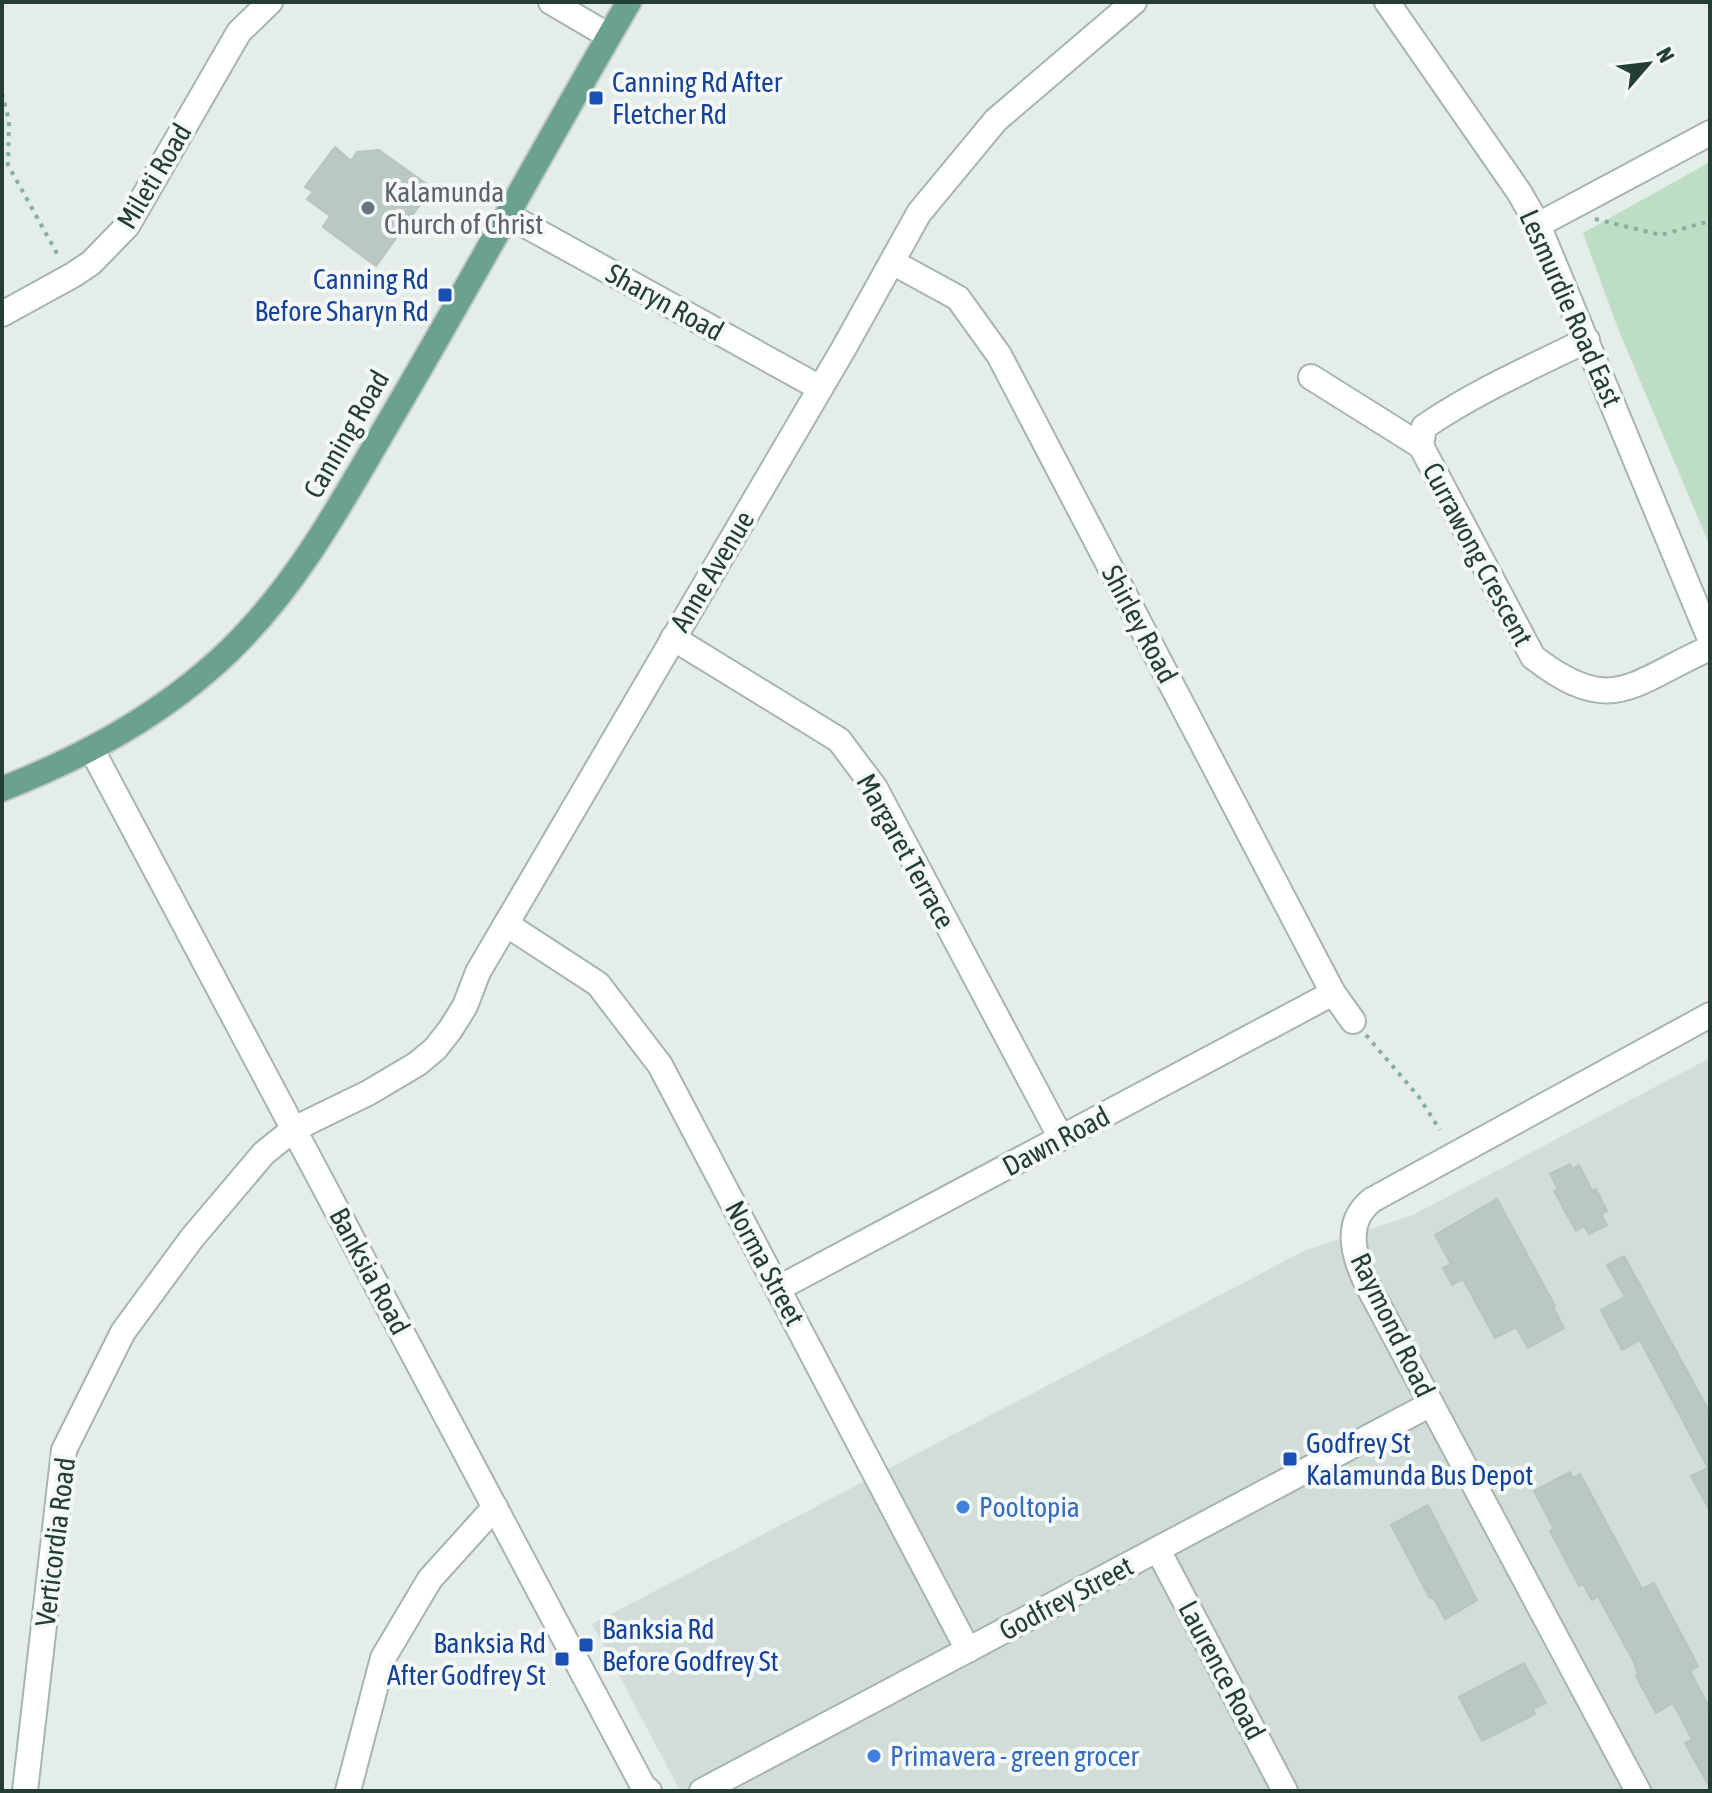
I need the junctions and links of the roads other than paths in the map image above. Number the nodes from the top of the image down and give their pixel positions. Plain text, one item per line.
1 (270, 2) edge
2 (551, 2) edge
3 (629, 2) edge
4 (1134, 2) edge
5 (1387, 2) edge
6 (609, 36) junction
7 (1710, 133) edge
8 (509, 216) junction
9 (1538, 225) junction
10 (892, 262) junction
11 (2, 314) edge
12 (1587, 340) junction
13 (1311, 377) dead end
14 (820, 388) junction
15 (1421, 446) junction
16 (673, 638) junction
17 (1710, 639) edge
18 (1710, 648) edge
19 (92, 750) junction
20 (2, 789) edge
21 (506, 924) junction
22 (1333, 993) junction
23 (1710, 1015) edge
24 (1353, 1021) road end
25 (294, 1129) junction
26 (1061, 1138) junction
27 (779, 1288) junction
28 (1431, 1404) junction
29 (495, 1507) junction
30 (1158, 1550) junction
31 (968, 1650) junction
32 (25, 1791) edge
33 (348, 1791) edge
34 (649, 1791) edge
35 (702, 1791) edge
36 (1285, 1791) edge
37 (1638, 1791) edge

1 - 11 street, Mileti Road
2 - 6 street
3 - 6 main road, Canning Road
4 - 10 street, Anne Avenue
5 - 9 street, Lesmurdie Road East
6 - 8 main road, Canning Road
7 - 9 street
8 - 14 street, Sharyn Road
8 - 19 main road, Canning Road
9 - 12 street, Lesmurdie Road East
10 - 14 street, Anne Avenue
10 - 22 street, Shirley Road
12 - 15 street, Currawong Crescent
12 - 17 street, Lesmurdie Road East
13 - 15 street, Currawong Crescent
14 - 16 street, Anne Avenue
15 - 18 street, Currawong Crescent
16 - 21 street, Anne Avenue
16 - 26 street, Margaret Terrace
19 - 20 main road, Canning Road
19 - 25 street, Banksia Road
21 - 25 street, Anne Avenue
21 - 27 street, Norma Street
22 - 24 street, Shirley Road
22 - 26 street, Dawn Road
23 - 28 street, Raymond Road
25 - 29 street, Banksia Road
25 - 32 street, Verticordia Road
26 - 27 street, Dawn Road
27 - 31 street, Norma Street
28 - 30 street, Godfrey Street
28 - 37 street, Raymond Road
29 - 33 street
29 - 34 street, Banksia Road
30 - 31 street, Godfrey Street
30 - 36 street, Laurence Road
31 - 35 street, Godfrey Street

